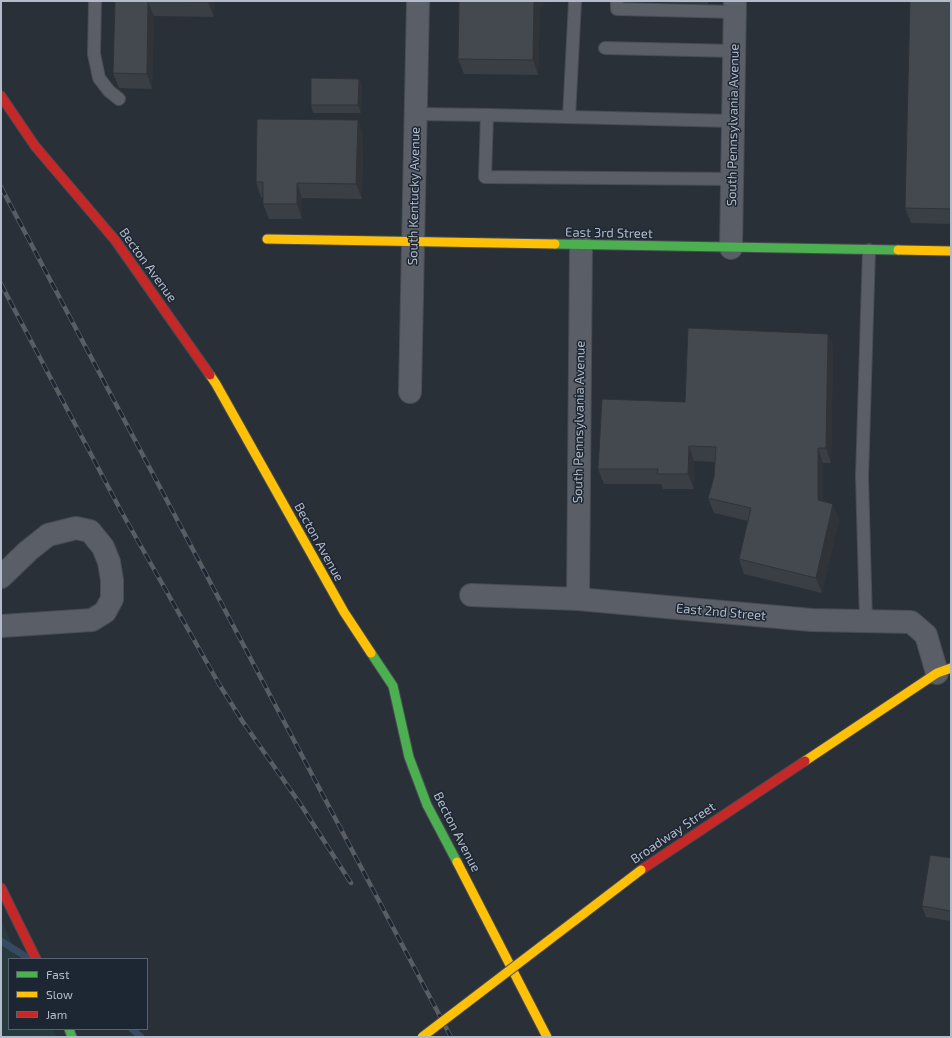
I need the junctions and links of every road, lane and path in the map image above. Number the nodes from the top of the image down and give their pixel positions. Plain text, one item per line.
1 (95, 1) edge
2 (418, 1) edge
3 (575, 1) edge
4 (617, 1) edge
5 (735, 7) edge
6 (605, 48) dead end
7 (735, 51) junction
8 (1, 96) edge
9 (119, 99) dead end
10 (416, 114) junction
11 (487, 115) junction
12 (569, 117) junction
13 (734, 121) junction
14 (732, 179) junction
15 (267, 239) dead end
16 (413, 243) junction
17 (581, 245) junction
18 (731, 248) junction
19 (869, 250) junction
20 (951, 251) edge
21 (410, 392) dead end
22 (1, 577) edge
23 (471, 595) dead end
24 (578, 599) junction
25 (866, 621) junction
26 (1, 626) edge
27 (944, 671) edge
28 (1, 888) edge
29 (36, 958) edge
30 (422, 1037) edge
31 (548, 1037) edge

1 - 9 lane
2 - 10 street, South Kentucky Avenue
3 - 12 lane
4 - 5 lane
5 - 7 street, South Pennsylvania Avenue
6 - 7 lane
7 - 13 street, South Pennsylvania Avenue
8 - 31 street, Becton Avenue
10 - 11 lane
10 - 16 street, South Kentucky Avenue
11 - 12 lane
11 - 14 lane
12 - 13 lane
13 - 14 street, South Pennsylvania Avenue
14 - 18 street, South Pennsylvania Avenue
15 - 16 street, East 3rd Street
16 - 17 street, East 3rd Street
16 - 21 street, South Kentucky Avenue
17 - 18 street, East 3rd Street
17 - 24 street, South Pennsylvania Avenue
18 - 19 street, East 3rd Street
19 - 20 street, East 3rd Street
19 - 25 lane
22 - 26 street
23 - 24 street, East 2nd Street
24 - 25 street, East 2nd Street
25 - 27 street, East 2nd Street
27 - 30 street, Broadway Street, bridge
28 - 29 street

